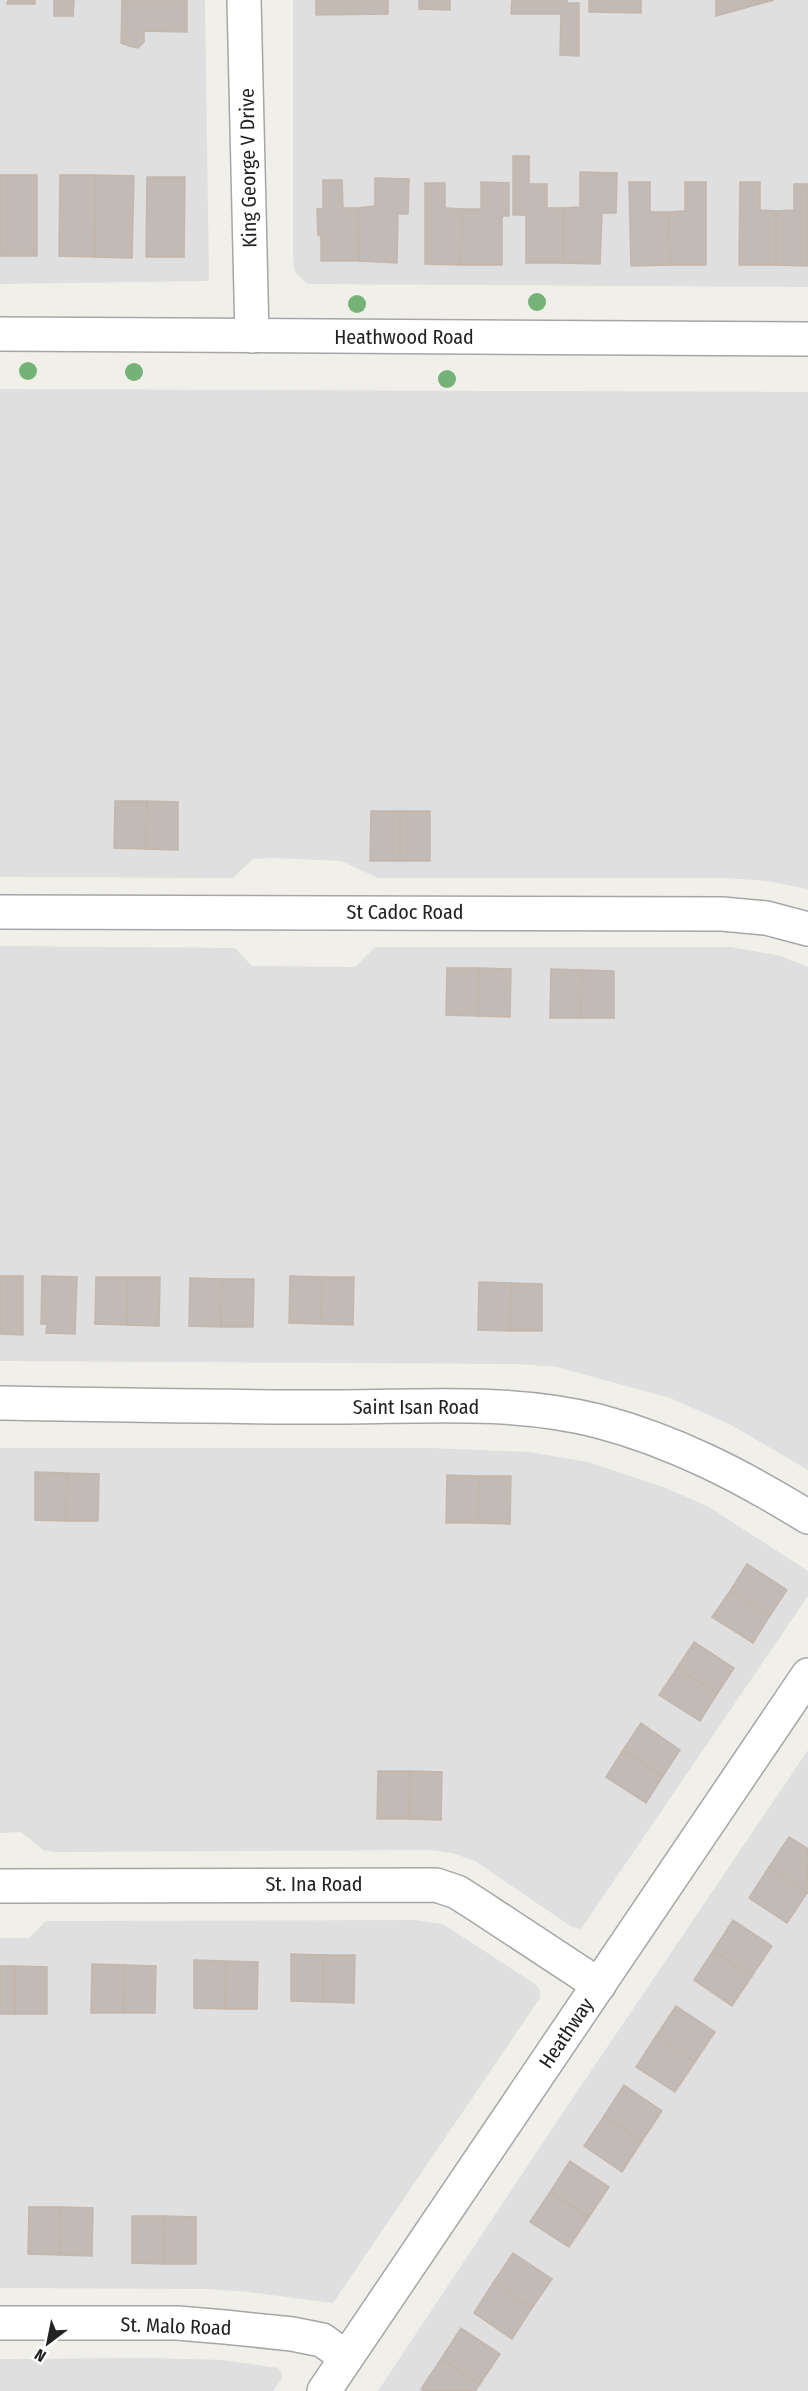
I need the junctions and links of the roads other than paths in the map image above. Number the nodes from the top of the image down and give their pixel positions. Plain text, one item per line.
1 (244, 0) edge
2 (0, 334) edge
3 (252, 336) junction
4 (808, 339) edge
5 (0, 912) edge
6 (808, 929) edge
7 (0, 1403) edge
8 (808, 1517) edge
9 (808, 1675) edge
10 (0, 1886) edge
11 (599, 1985) junction
12 (0, 2323) edge
13 (346, 2357) junction
14 (324, 2391) edge

1 - 3 street, King George V Drive
2 - 3 street, Heathwood Road
3 - 4 street, Heathwood Road
5 - 6 street, St Cadoc Road
7 - 8 street, Saint Isan Road
9 - 11 street, Heathway
10 - 11 street, St. Ina Road
11 - 13 street, Heathway
12 - 13 street, St. Malo Road
13 - 14 street, Heathway

